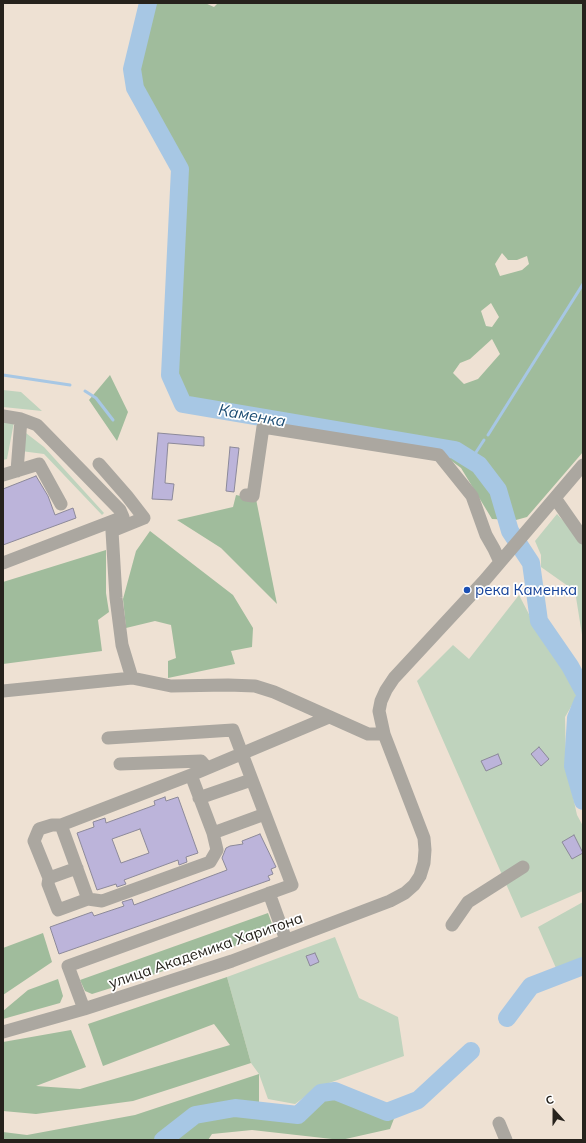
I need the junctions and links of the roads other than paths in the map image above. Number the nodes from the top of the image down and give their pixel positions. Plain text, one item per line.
1 (3, 416) edge
2 (21, 419) junction
3 (100, 464) dead end
4 (583, 465) edge
5 (17, 471) junction
6 (3, 475) edge
7 (246, 494) dead end
8 (555, 498) junction
9 (61, 504) dead end
10 (583, 538) edge
11 (500, 562) junction
12 (3, 563) edge
13 (132, 678) junction
14 (3, 691) edge
15 (329, 717) junction
16 (384, 734) junction
17 (108, 738) dead end
18 (241, 753) junction
19 (120, 764) dead end
20 (207, 768) junction
21 (191, 775) junction
22 (252, 780) junction
23 (200, 798) junction
24 (265, 814) junction
25 (61, 825) junction
26 (213, 833) junction
27 (523, 867) dead end
28 (77, 868) junction
29 (49, 878) junction
30 (269, 893) junction
31 (88, 899) junction
32 (452, 925) dead end
33 (286, 940) junction
34 (84, 1010) junction
35 (3, 1032) edge
36 (499, 1123) dead end
37 (506, 1140) edge

1 - 2 street
2 - 5 street
2 - 12 street
3 - 13 street
4 - 8 street
5 - 6 street
5 - 9 street
7 - 11 street
8 - 10 street
8 - 11 street
11 - 16 street
13 - 14 street
13 - 15 street
15 - 16 street
15 - 18 street
16 - 33 street, улица Академика Харитона
17 - 18 street
18 - 20 street
18 - 22 street
19 - 20 street
20 - 21 street
21 - 23 street
21 - 25 street
22 - 23 street
22 - 24 street
23 - 26 street
24 - 26 street
24 - 30 street
25 - 28 street
25 - 29 street
26 - 31 street
27 - 32 street
28 - 29 street
28 - 31 street
29 - 31 street
30 - 33 street
30 - 34 street
33 - 34 street, улица Академика Харитона
34 - 35 street, улица Академика Харитона
36 - 37 street

